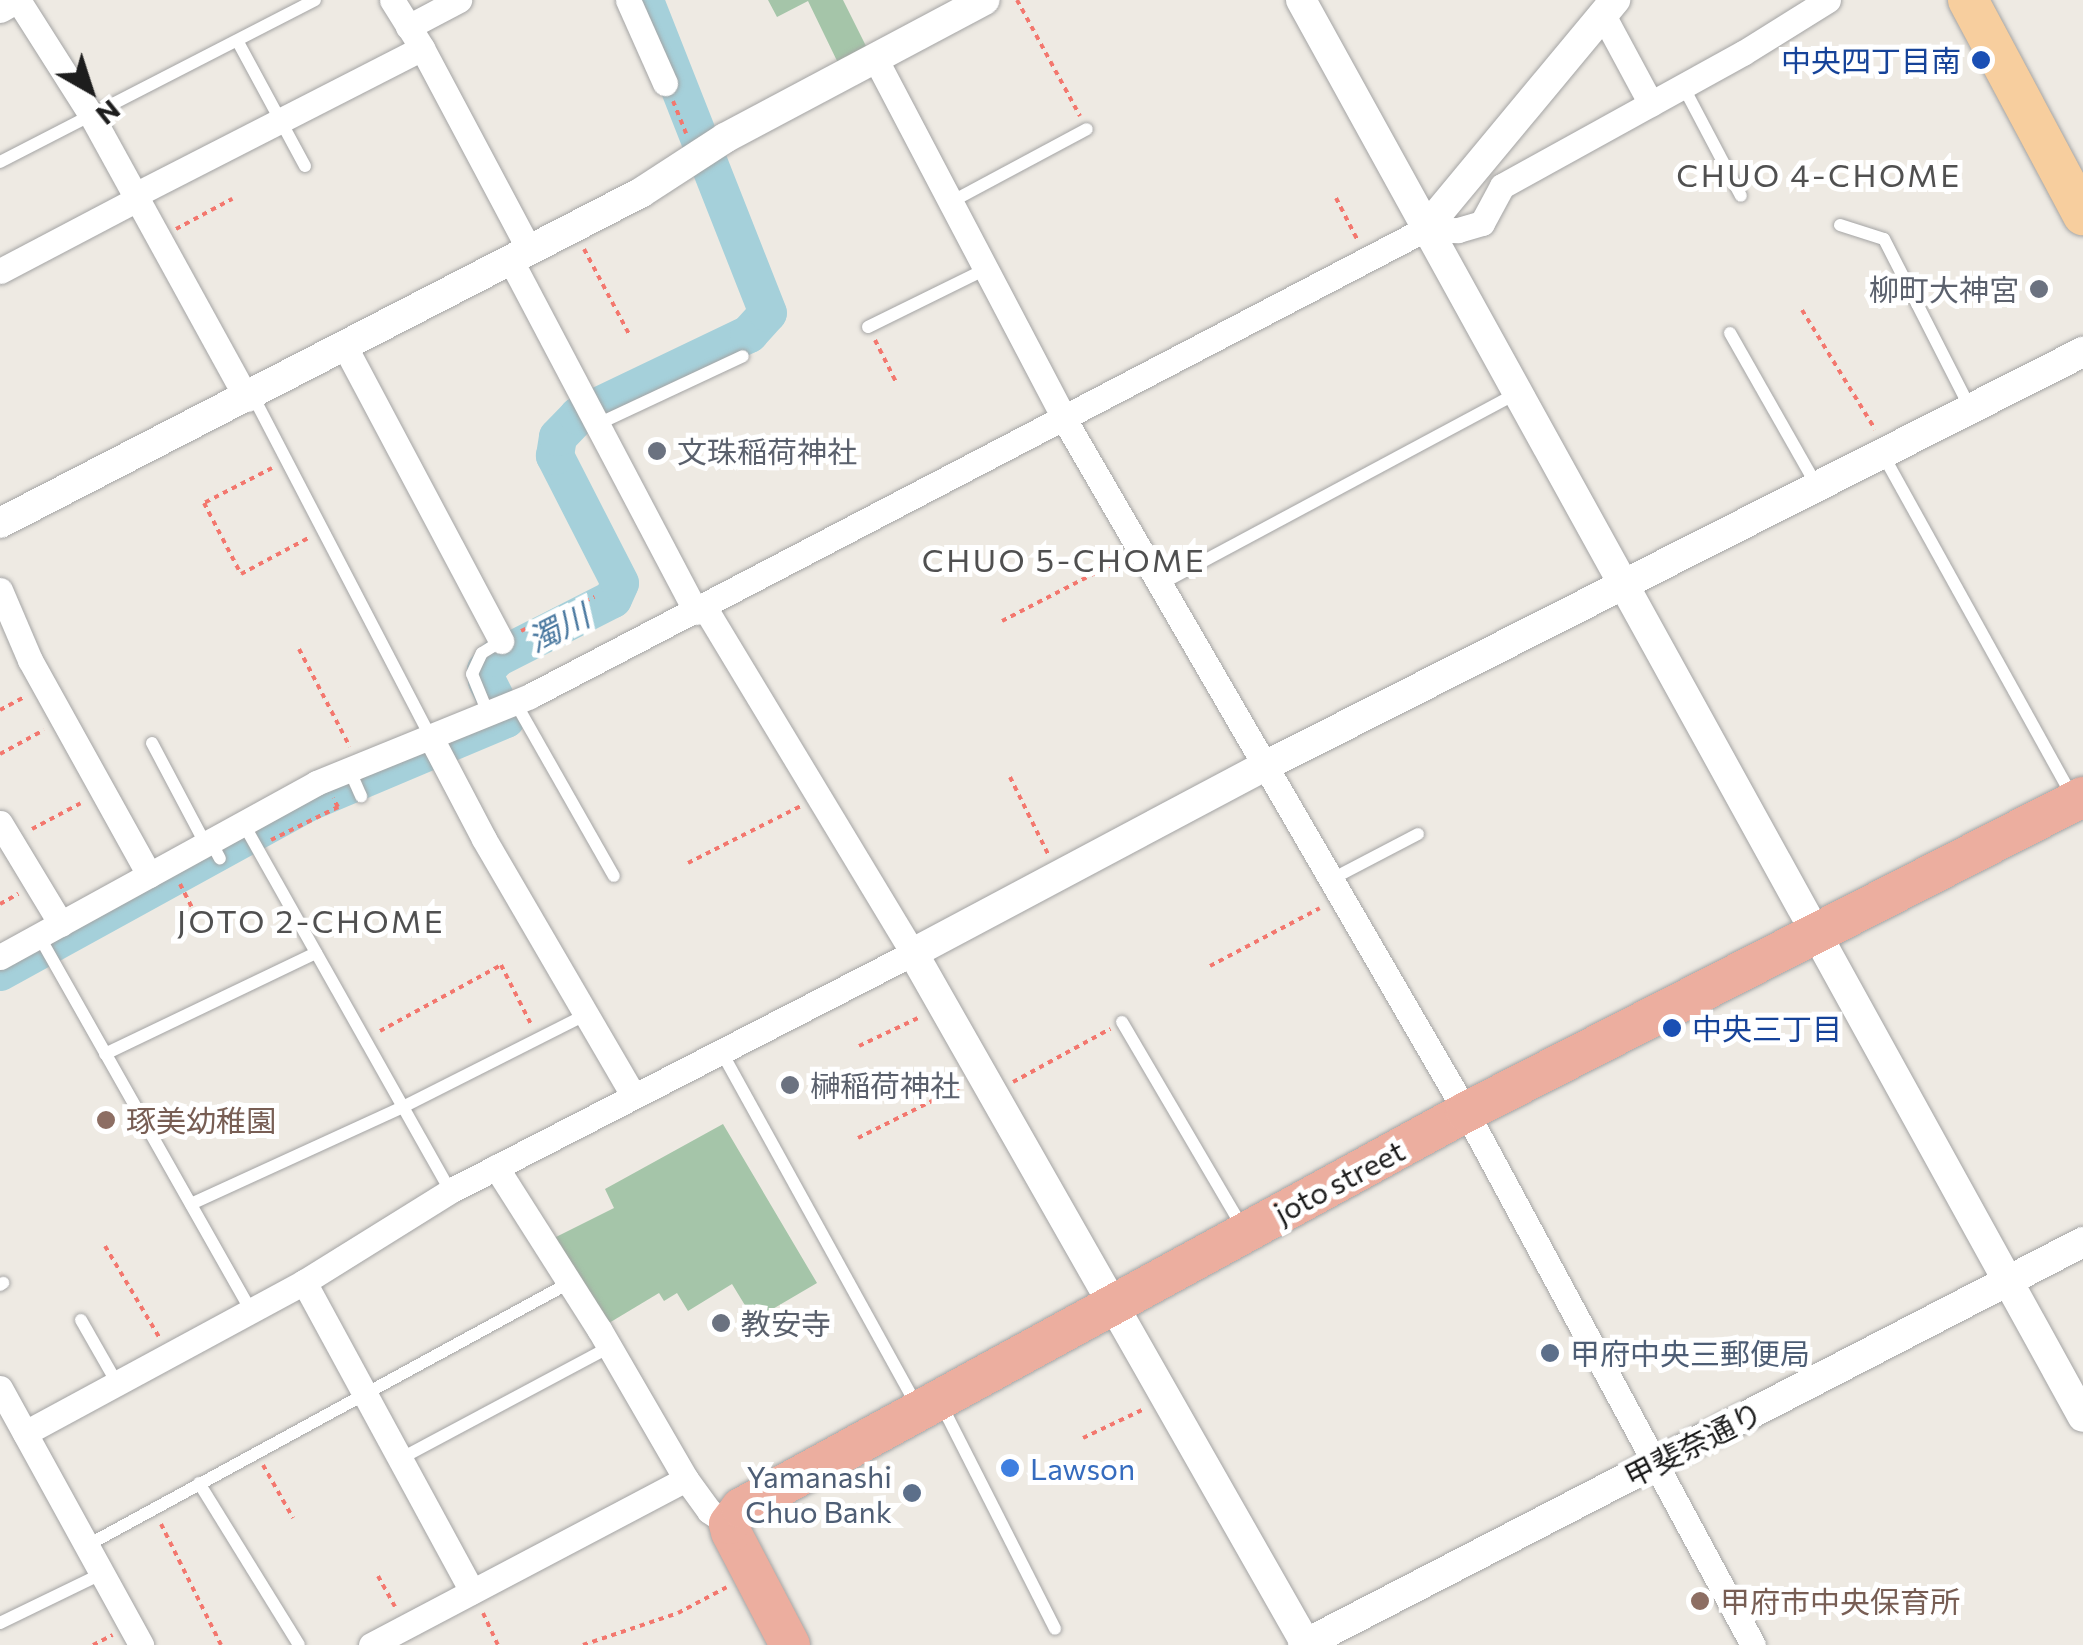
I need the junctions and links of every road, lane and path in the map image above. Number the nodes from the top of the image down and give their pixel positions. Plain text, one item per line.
1 (16, 0) edge
2 (315, 0) edge
3 (392, 0) edge
4 (459, 0) edge
5 (985, 0) edge
6 (1017, 0) edge
7 (1828, 0) edge
8 (1968, 0) edge
9 (1310, 3) edge
10 (1610, 5) edge
11 (0, 8) edge
12 (635, 10) edge
13 (415, 38) junction
14 (238, 42) junction
15 (875, 58) junction
16 (665, 82) joint
17 (1683, 86) junction
18 (1651, 104) junction
19 (91, 115) junction
20 (280, 120) junction
21 (1087, 129) joint
22 (694, 159) junction
23 (0, 162) edge
24 (305, 166) dead end
25 (136, 196) junction
26 (1742, 196) dead end
27 (1336, 198) dead end
28 (232, 199) dead end
29 (951, 202) junction
30 (2083, 215) edge
31 (1840, 225) dead end
32 (573, 227) junction
33 (1425, 229) junction
34 (159, 239) junction
35 (520, 254) junction
36 (1367, 259) junction
37 (986, 269) junction
38 (0, 270) edge
39 (1802, 310) dead end
40 (868, 327) joint
41 (1730, 333) dead end
42 (629, 334) dead end
43 (345, 348) junction
44 (2083, 352) edge
45 (743, 356) dead end
46 (896, 382) dead end
47 (1516, 394) junction
48 (250, 397) junction
49 (1970, 408) junction
50 (1064, 418) junction
51 (595, 425) junction
52 (1885, 452) junction
53 (287, 460) junction
54 (1816, 486) junction
55 (0, 523) edge
56 (324, 530) junction
57 (1140, 549) junction
58 (1161, 584) junction
59 (1625, 584) junction
60 (0, 590) edge
61 (594, 597) dead end
62 (701, 610) junction
63 (1002, 622) dead end
64 (501, 640) junction
65 (299, 649) dead end
66 (45, 686) junction
67 (502, 707) junction
68 (0, 710) edge
69 (64, 720) junction
70 (430, 736) junction
71 (152, 743) dead end
72 (0, 754) edge
73 (1267, 765) junction
74 (354, 770) junction
75 (1010, 777) dead end
76 (103, 792) junction
77 (361, 796) dead end
78 (819, 797) junction
79 (2079, 799) edge
80 (338, 808) dead end
81 (6, 832) edge
82 (249, 834) junction
83 (1418, 834) dead end
84 (202, 854) junction
85 (688, 863) dead end
86 (614, 876) dead end
87 (1059, 876) junction
88 (156, 882) junction
89 (1337, 888) junction
90 (194, 911) dead end
91 (1818, 933) junction
92 (48, 939) junction
93 (316, 953) junction
94 (913, 953) junction
95 (0, 957) edge
96 (1210, 966) dead end
97 (942, 1006) junction
98 (589, 1013) junction
99 (1122, 1022) joint
100 (364, 1039) junction
101 (538, 1039) junction
102 (859, 1046) dead end
103 (721, 1051) junction
104 (105, 1054) junction
105 (987, 1084) junction
106 (633, 1095) junction
107 (403, 1108) junction
108 (1466, 1112) junction
109 (858, 1138) dead end
110 (496, 1167) junction
111 (450, 1192) junction
112 (192, 1204) junction
113 (1246, 1232) junction
114 (2083, 1242) edge
115 (105, 1246) dead end
116 (2008, 1280) junction
117 (304, 1282) junction
118 (569, 1283) junction
119 (1112, 1304) junction
120 (251, 1310) junction
121 (81, 1320) dead end
122 (610, 1347) junction
123 (169, 1354) junction
124 (116, 1383) junction
125 (0, 1388) edge
126 (361, 1393) junction
127 (1166, 1398) junction
128 (928, 1403) junction
129 (2083, 1417) edge
130 (16, 1432) edge
131 (1083, 1438) dead end
132 (256, 1452) junction
133 (398, 1460) junction
134 (1654, 1464) junction
135 (686, 1478) junction
136 (199, 1483) junction
137 (153, 1509) junction
138 (293, 1518) dead end
139 (729, 1524) junction
140 (86, 1546) junction
141 (753, 1573) junction
142 (102, 1574) junction
143 (378, 1576) dead end
144 (472, 1591) junction
145 (0, 1624) edge
146 (406, 1626) junction
147 (1055, 1629) dead end
148 (141, 1645) edge
149 (221, 1645) edge
150 (299, 1645) edge
151 (371, 1645) edge
152 (498, 1645) edge
153 (584, 1645) edge
154 (790, 1645) edge
155 (1306, 1645) edge
156 (1753, 1645) edge

1 - 11 street
1 - 19 street
2 - 14 lane
3 - 13 street
4 - 13 street
5 - 15 street
6 - 21 path
7 - 17 street
8 - 30 main road
9 - 33 street
10 - 18 street
10 - 33 street
12 - 16 street
13 - 20 street
13 - 35 street
14 - 19 lane
14 - 20 lane
15 - 22 street
15 - 29 street
16 - 22 path
17 - 18 street
17 - 26 lane
18 - 33 street
19 - 23 lane
19 - 25 street
20 - 24 lane
20 - 25 street
21 - 29 lane
22 - 32 street
25 - 34 street
25 - 38 street
27 - 36 path
28 - 34 path
29 - 37 street
31 - 49 lane
32 - 35 street
32 - 42 path
33 - 36 street
33 - 47 street
34 - 48 street
35 - 43 street
35 - 51 street
36 - 50 street
37 - 40 lane
37 - 50 street
39 - 52 path
40 - 46 path
41 - 54 lane
43 - 48 street
43 - 64 street
44 - 49 street
45 - 51 lane
47 - 58 lane
47 - 59 street
48 - 53 lane
48 - 55 street
49 - 52 street
50 - 57 street
50 - 62 street
51 - 62 street
52 - 54 street
52 - 79 lane
53 - 56 lane
53 - 56 path
54 - 59 street
56 - 70 lane
57 - 58 street
57 - 63 path
58 - 73 street
59 - 73 street
59 - 91 street
60 - 66 street
61 - 64 path
62 - 67 street
62 - 78 street
64 - 67 lane
65 - 74 path
66 - 68 path
66 - 69 street
67 - 70 street
67 - 86 lane
69 - 72 path
69 - 76 street
70 - 74 street
70 - 98 street
71 - 84 lane
73 - 87 street
73 - 89 street
74 - 77 lane
74 - 82 street
75 - 87 path
76 - 81 path
76 - 88 street
78 - 85 path
78 - 94 street
79 - 91 highway, joto street
80 - 82 path
81 - 92 street
82 - 84 street
82 - 93 lane
83 - 89 lane
84 - 88 street
87 - 94 street
88 - 90 path
88 - 92 street
89 - 96 path
89 - 108 street
91 - 108 highway, joto street
91 - 116 street
92 - 95 street
92 - 104 lane
93 - 100 lane
93 - 104 lane
94 - 97 street
94 - 103 street
97 - 102 path
97 - 105 street
98 - 101 lane
98 - 106 street
99 - 105 path
99 - 113 lane
100 - 101 path
100 - 107 lane
101 - 107 lane
103 - 106 street
103 - 128 lane
104 - 112 lane
105 - 109 path
105 - 119 street
106 - 110 street
107 - 111 lane
107 - 112 lane
108 - 113 highway, joto street
108 - 134 street
110 - 111 street
110 - 118 street
111 - 117 street
112 - 120 lane
113 - 119 highway, joto street
114 - 116 street, 甲斐奈通り
115 - 123 path
116 - 129 street
116 - 134 street, 甲斐奈通り
117 - 120 street
117 - 126 street
118 - 122 street
118 - 126 lane
119 - 127 street
119 - 128 highway, joto street
120 - 123 street
121 - 124 lane
122 - 133 lane
122 - 135 street
123 - 124 street
124 - 130 street
125 - 130 street
126 - 132 lane
126 - 133 street
127 - 131 path
127 - 155 street
128 - 139 highway, joto street
128 - 147 lane
130 - 140 street
132 - 136 lane
132 - 138 path
133 - 144 street
134 - 155 street, 甲斐奈通り
134 - 156 street
135 - 139 street
135 - 144 street
136 - 137 lane
136 - 150 lane
137 - 140 lane
137 - 149 path
139 - 141 highway
140 - 142 street
141 - 153 path
141 - 154 highway
142 - 145 lane
142 - 148 street
143 - 146 path
144 - 146 street
144 - 152 path
146 - 151 street

